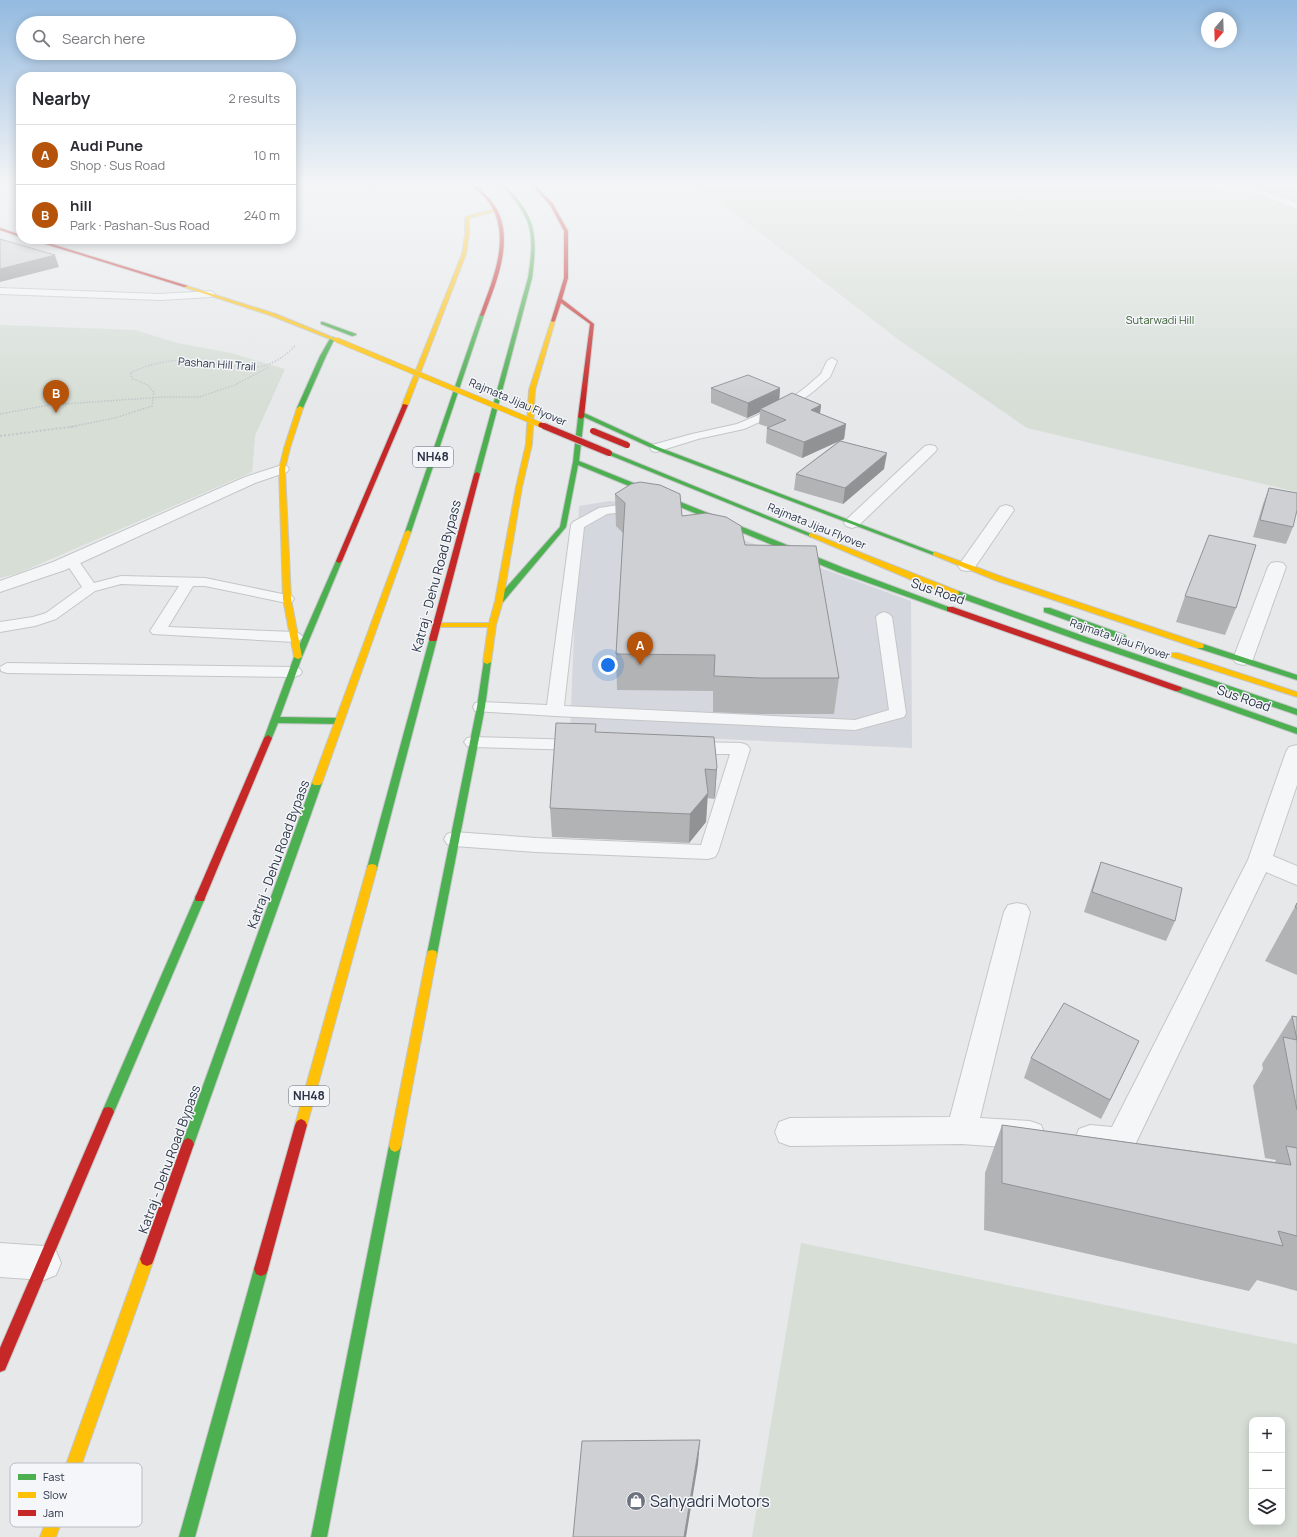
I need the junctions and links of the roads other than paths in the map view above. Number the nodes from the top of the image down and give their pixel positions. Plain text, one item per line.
1 (86, 256) edge
2 (118, 256) edge
3 (463, 256) edge
4 (501, 256) edge
5 (534, 256) edge
6 (566, 256) edge
7 (186, 276) dead end
8 (0, 291) edge
9 (211, 294) junction
10 (560, 300) junction
11 (317, 320) dead end
12 (358, 336) dead end
13 (335, 339) junction
14 (413, 359) dead end
15 (832, 361) dead end
16 (428, 365) dead end
17 (450, 374) dead end
18 (472, 382) dead end
19 (487, 388) dead end
20 (509, 397) dead end
21 (524, 403) dead end
22 (538, 409) dead end
23 (582, 414) junction
24 (568, 421) dead end
25 (656, 448) junction
26 (930, 449) dead end
27 (576, 462) junction
28 (282, 469) junction
29 (700, 475) dead end
30 (1006, 510) dead end
31 (655, 511) edge
32 (852, 523) junction
33 (71, 560) junction
34 (967, 566) junction
35 (1277, 567) dead end
36 (189, 581) junction
37 (0, 587) edge
38 (90, 588) junction
39 (287, 599) junction
40 (499, 601) junction
41 (1041, 607) dead end
42 (884, 618) dead end
43 (436, 625) junction
44 (492, 625) junction
45 (0, 627) edge
46 (295, 637) junction
47 (1129, 639) dead end
48 (1166, 651) dead end
49 (131, 659) dead end
50 (1243, 660) junction
51 (296, 664) junction
52 (7, 668) dead end
53 (1297, 678) edge
54 (1297, 696) edge
55 (481, 707) junction
56 (555, 710) junction
57 (1297, 712) edge
58 (276, 720) junction
59 (339, 721) junction
60 (1297, 730) edge
61 (473, 742) junction
62 (597, 746) edge
63 (677, 747) edge
64 (1297, 752) edge
65 (454, 839) junction
66 (1260, 860) junction
67 (1297, 876) edge
68 (1017, 912) dead end
69 (962, 1130) junction
70 (790, 1132) dead end
71 (1121, 1141) junction
72 (1150, 1148) edge
73 (0, 1260) edge
74 (44, 1263) junction
75 (0, 1365) edge
76 (74, 1463) edge
77 (52, 1527) edge
78 (48, 1537) edge
79 (187, 1537) edge
80 (319, 1537) edge

1 - 9 main road, Rajmata Jijau Flyover
2 - 7 main road
3 - 51 main road
4 - 59 main road, Katraj - Dehu Road Bypass / NH48
5 - 43 main road, Katraj - Dehu Road Bypass / NH48
6 - 10 main road
8 - 9 lane
9 - 13 main road, Rajmata Jijau Flyover
10 - 23 main road
10 - 40 main road
11 - 12 main road
13 - 28 main road
13 - 57 main road, Rajmata Jijau Flyover, bridge
14 - 16 main road
15 - 25 lane
17 - 18 main road, Rajmata Jijau Flyover
19 - 20 main road, Rajmata Jijau Flyover
21 - 22 main road, Rajmata Jijau Flyover
23 - 25 main road
23 - 27 main road
24 - 29 main road, Rajmata Jijau Flyover, bridge
25 - 32 main road
26 - 32 street
27 - 40 main road
27 - 60 main road, Sus Road
28 - 33 street
28 - 39 main road
30 - 34 street
31 - 56 lane
32 - 34 main road
33 - 37 street
33 - 38 lane
34 - 50 main road
35 - 50 street
36 - 38 lane
36 - 39 lane
36 - 46 lane
38 - 45 lane
39 - 46 main road
40 - 44 main road
41 - 47 main road, Rajmata Jijau Flyover
42 - 56 lane
43 - 44 main road
43 - 79 main road, Katraj - Dehu Road Bypass / NH48
44 - 55 main road
46 - 51 main road
48 - 54 main road, Rajmata Jijau Flyover
49 - 51 lane
50 - 53 main road
51 - 52 lane
51 - 58 main road
55 - 56 lane
55 - 61 main road
58 - 59 main road
58 - 74 main road
59 - 76 main road, Katraj - Dehu Road Bypass / NH48
61 - 62 lane
61 - 65 main road
63 - 65 lane
64 - 66 street
65 - 80 main road
66 - 67 street
66 - 71 street
68 - 69 street
69 - 70 street
69 - 71 street
71 - 72 street
73 - 74 street
74 - 75 main road
77 - 78 main road, Katraj - Dehu Road Bypass / NH48

